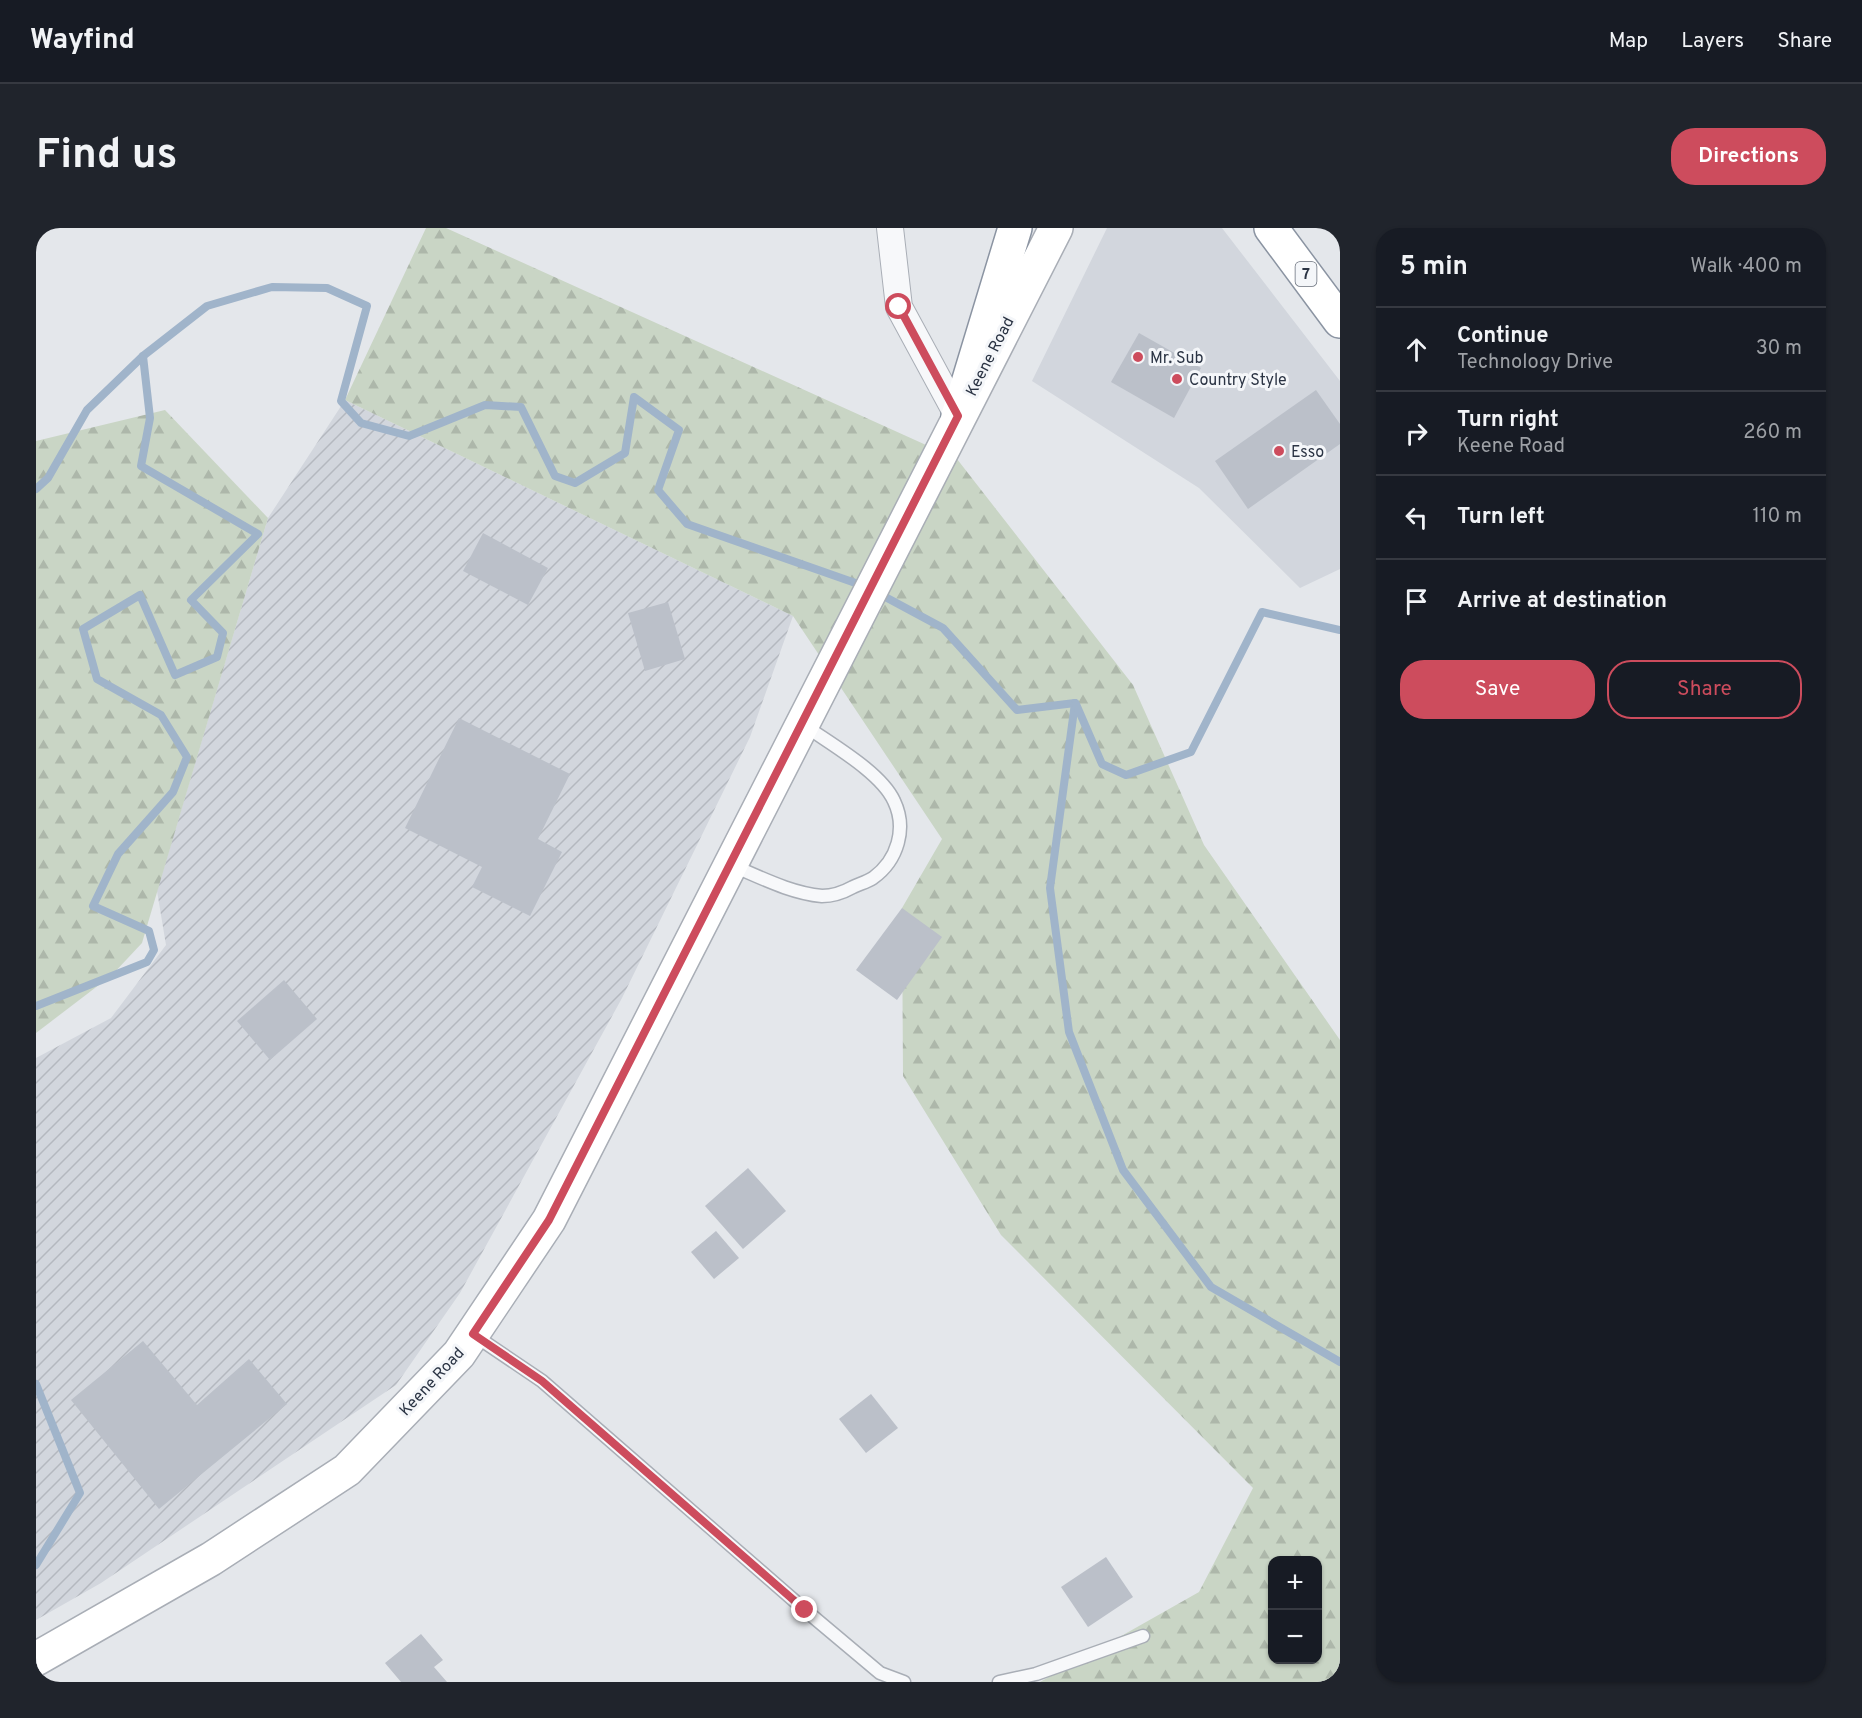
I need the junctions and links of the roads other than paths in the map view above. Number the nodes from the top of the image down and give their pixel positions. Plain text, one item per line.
1 (890, 228) edge
2 (1015, 228) edge
3 (1056, 228) edge
4 (1271, 228) edge
5 (1340, 321) edge
6 (958, 416) junction
7 (802, 724) junction
8 (730, 865) junction
9 (473, 1334) junction
10 (1143, 1636) dead end
11 (36, 1659) edge
12 (904, 1682) edge
13 (999, 1682) edge

1 - 6 street
2 - 6 main road
3 - 6 main road, Keene Road
4 - 5 main road, 7
6 - 7 main road, Keene Road
7 - 8 main road, Keene Road
7 - 8 lane
8 - 9 main road, Keene Road
9 - 11 main road, Keene Road
9 - 12 lane
10 - 13 lane

